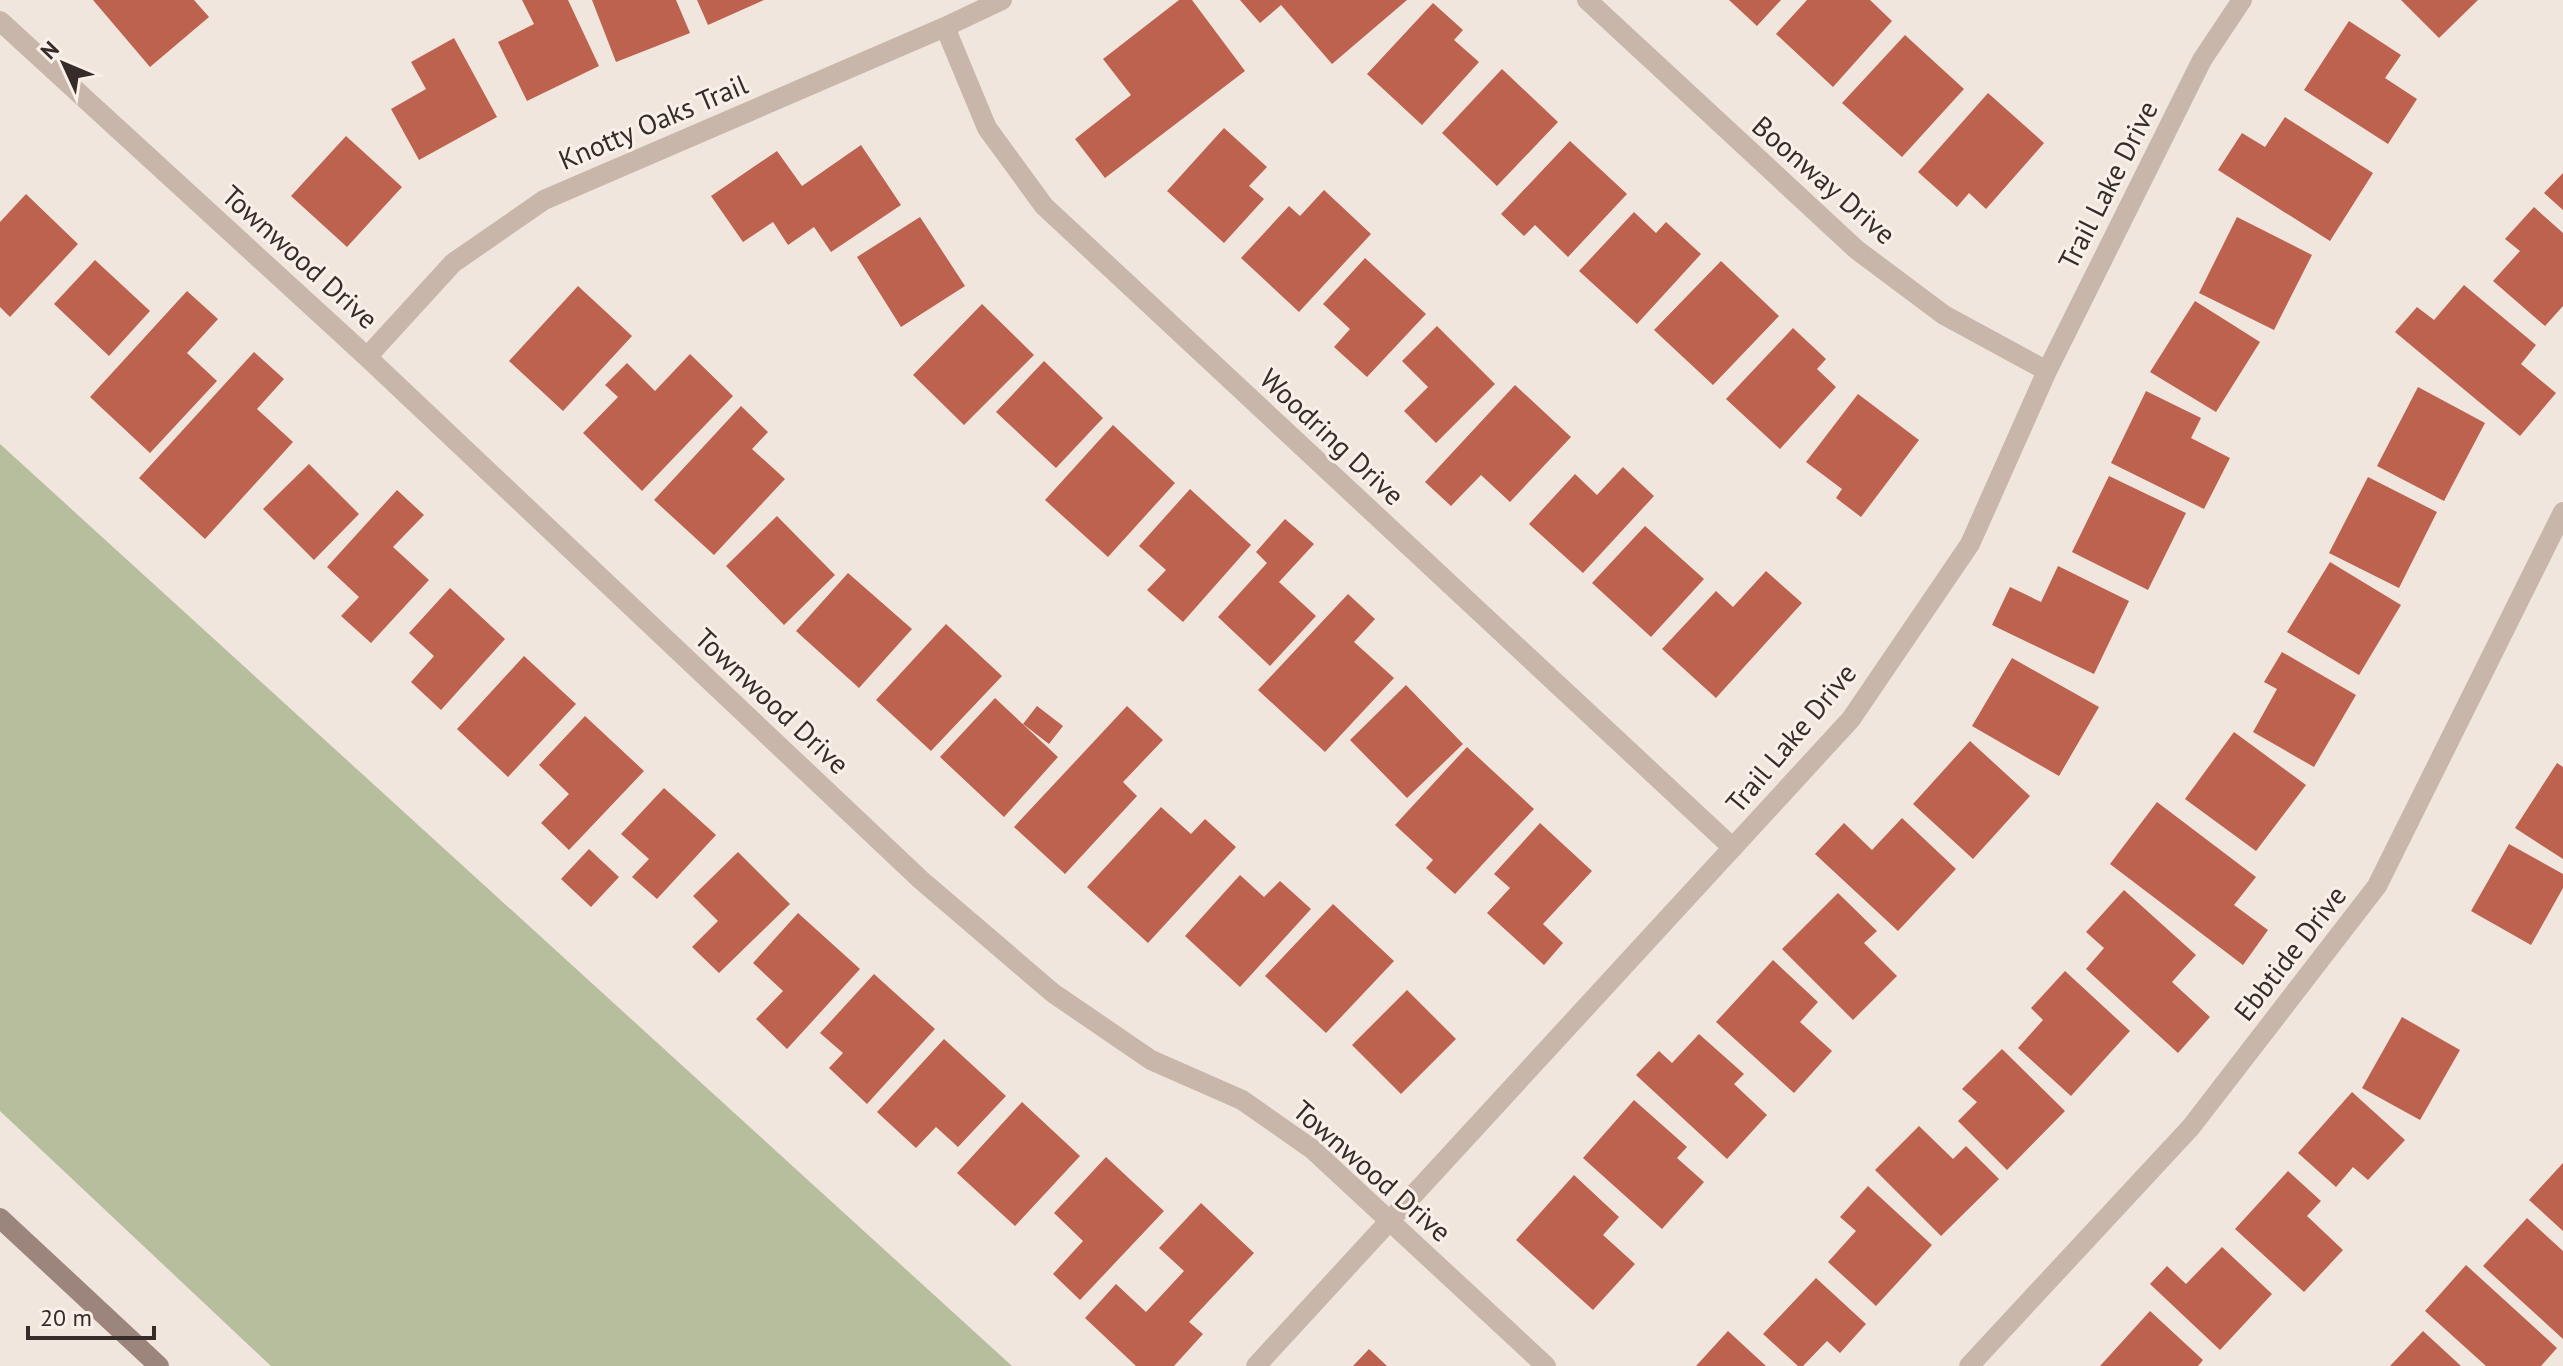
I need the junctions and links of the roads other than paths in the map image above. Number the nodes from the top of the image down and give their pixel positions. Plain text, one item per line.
1 (1002, 0) edge
2 (1587, 0) edge
3 (2242, 0) edge
4 (0, 21) edge
5 (945, 27) junction
6 (367, 357) junction
7 (2047, 371) junction
8 (2563, 512) edge
9 (1733, 848) junction
10 (0, 1218) edge
11 (1391, 1220) junction
12 (159, 1366) edge
13 (1256, 1366) edge
14 (1546, 1366) edge
15 (1969, 1366) edge

1 - 5 street, Knotty Oaks Trail
2 - 7 street, Boonway Drive
3 - 7 street, Trail Lake Drive
4 - 6 street, Townwood Drive
5 - 6 street, Knotty Oaks Trail
5 - 9 street, Woodring Drive
6 - 11 street, Townwood Drive
7 - 9 street, Trail Lake Drive
8 - 15 street, Ebbtide Drive
9 - 11 street, Trail Lake Drive
10 - 12 main road
11 - 13 street, Trail Lake Drive
11 - 14 street, Townwood Drive

